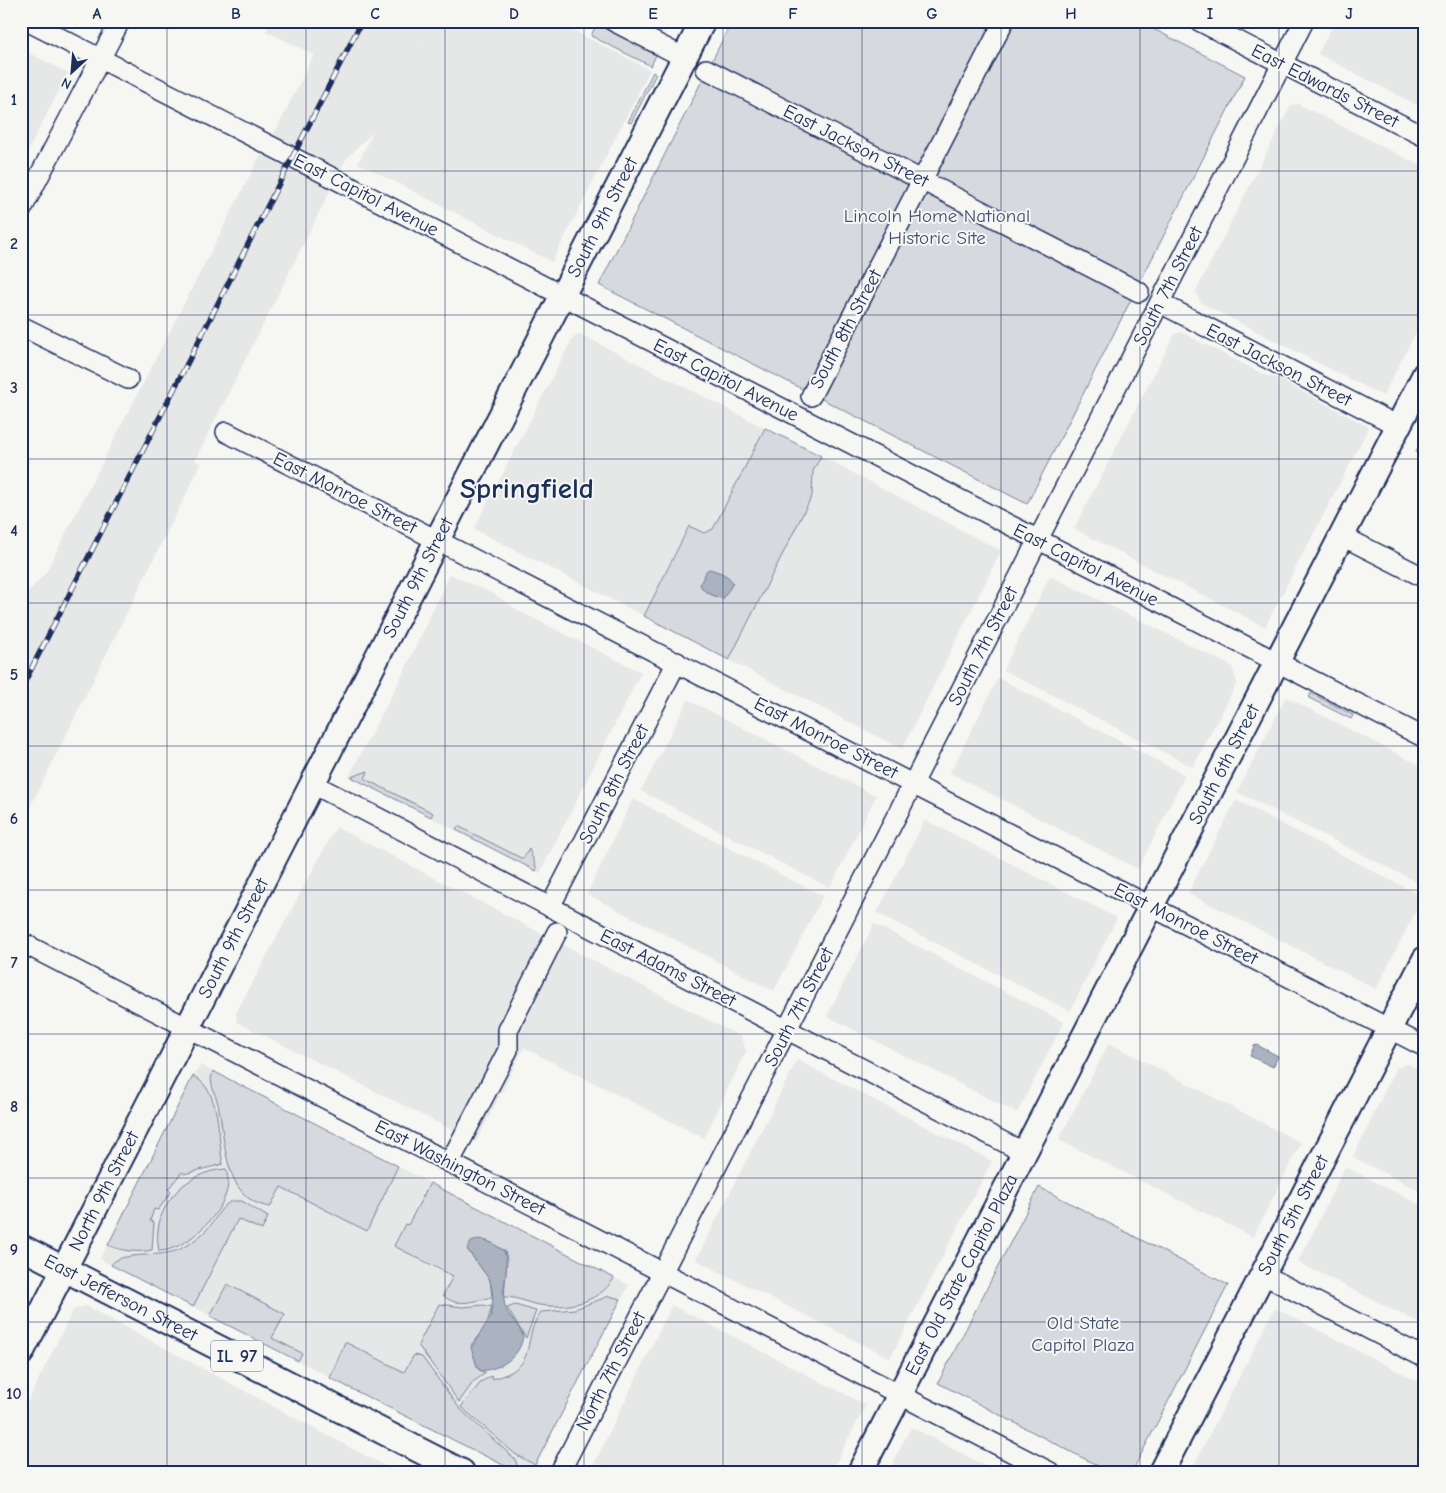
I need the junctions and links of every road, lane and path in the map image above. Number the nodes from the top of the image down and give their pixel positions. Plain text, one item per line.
1 (27, 21) edge
2 (120, 21) edge
3 (613, 21) edge
4 (704, 21) edge
5 (1004, 21) edge
6 (1199, 21) edge
7 (1304, 21) edge
8 (685, 58) junction
9 (100, 59) junction
10 (1282, 64) junction
11 (706, 69) dead end
12 (1425, 137) edge
13 (923, 181) junction
14 (21, 211) edge
15 (1139, 292) dead end
16 (563, 297) junction
17 (1160, 303) junction
18 (21, 326) edge
19 (1425, 374) edge
20 (128, 380) dead end
21 (811, 396) dead end
22 (1398, 426) junction
23 (226, 432) dead end
24 (1340, 535) junction
25 (437, 540) junction
26 (1038, 540) junction
27 (1425, 578) edge
28 (677, 662) junction
29 (1276, 662) junction
30 (1425, 738) edge
31 (913, 783) junction
32 (312, 784) junction
33 (1150, 905) junction
34 (550, 907) junction
35 (557, 932) dead end
36 (21, 942) edge
37 (1425, 959) edge
38 (187, 1028) junction
39 (1389, 1028) junction
40 (786, 1030) junction
41 (1425, 1047) edge
42 (1023, 1152) junction
43 (450, 1162) junction
44 (21, 1246) edge
45 (64, 1269) junction
46 (663, 1271) junction
47 (1262, 1274) junction
48 (21, 1353) edge
49 (1425, 1358) edge
50 (899, 1395) junction
51 (462, 1472) edge
52 (560, 1472) edge
53 (860, 1472) edge
54 (1050, 1472) edge
55 (1161, 1472) edge

1 - 9 street, East Capitol Avenue
2 - 9 street
3 - 8 street
4 - 8 main road, South 9th Street
5 - 13 street, South 8th Street
6 - 10 street, East Edwards Street
7 - 10 street, South 7th Street
8 - 16 main road, South 9th Street
9 - 14 street
9 - 16 street, East Capitol Avenue
10 - 12 street, East Edwards Street
10 - 17 street, South 7th Street
11 - 13 street, East Jackson Street
13 - 15 street, East Jackson Street
13 - 21 street, South 8th Street
16 - 25 main road, South 9th Street
16 - 26 street, East Capitol Avenue
17 - 22 street, East Jackson Street
17 - 26 street, South 7th Street
18 - 20 street
19 - 22 main road, South 6th Street
22 - 24 main road, South 6th Street
23 - 25 street, East Monroe Street
24 - 27 street
24 - 29 main road, South 6th Street
25 - 28 street, East Monroe Street
25 - 32 main road, South 9th Street
26 - 29 street, East Capitol Avenue
26 - 31 street, South 7th Street
28 - 31 street, East Monroe Street
28 - 34 street, South 8th Street
29 - 30 street, East Capitol Avenue
29 - 33 main road, South 6th Street
31 - 33 street, East Monroe Street
31 - 40 street, South 7th Street
32 - 34 street, East Adams Street
32 - 38 main road, South 9th Street
33 - 39 street, East Monroe Street
33 - 42 main road, South 6th Street
34 - 40 street, East Adams Street
35 - 43 street
36 - 38 street, East Washington Street
37 - 39 main road, South 5th Street
38 - 43 street, East Washington Street
38 - 45 main road, North 9th Street
39 - 41 street, East Monroe Street
39 - 47 main road, South 5th Street
40 - 42 street, East Adams Street
40 - 46 street, South 7th Street
42 - 50 main road, East Old State Capitol Plaza
43 - 46 street, East Washington Street
44 - 45 main road, East Jefferson Street
45 - 48 main road, North 9th Street
45 - 51 main road, East Jefferson Street / IL 97
46 - 50 street, East Washington Street
46 - 52 street, North 7th Street
47 - 49 street
47 - 55 main road, South 5th Street
50 - 53 main road, East Old State Capitol Plaza
50 - 54 street, East Washington Street

